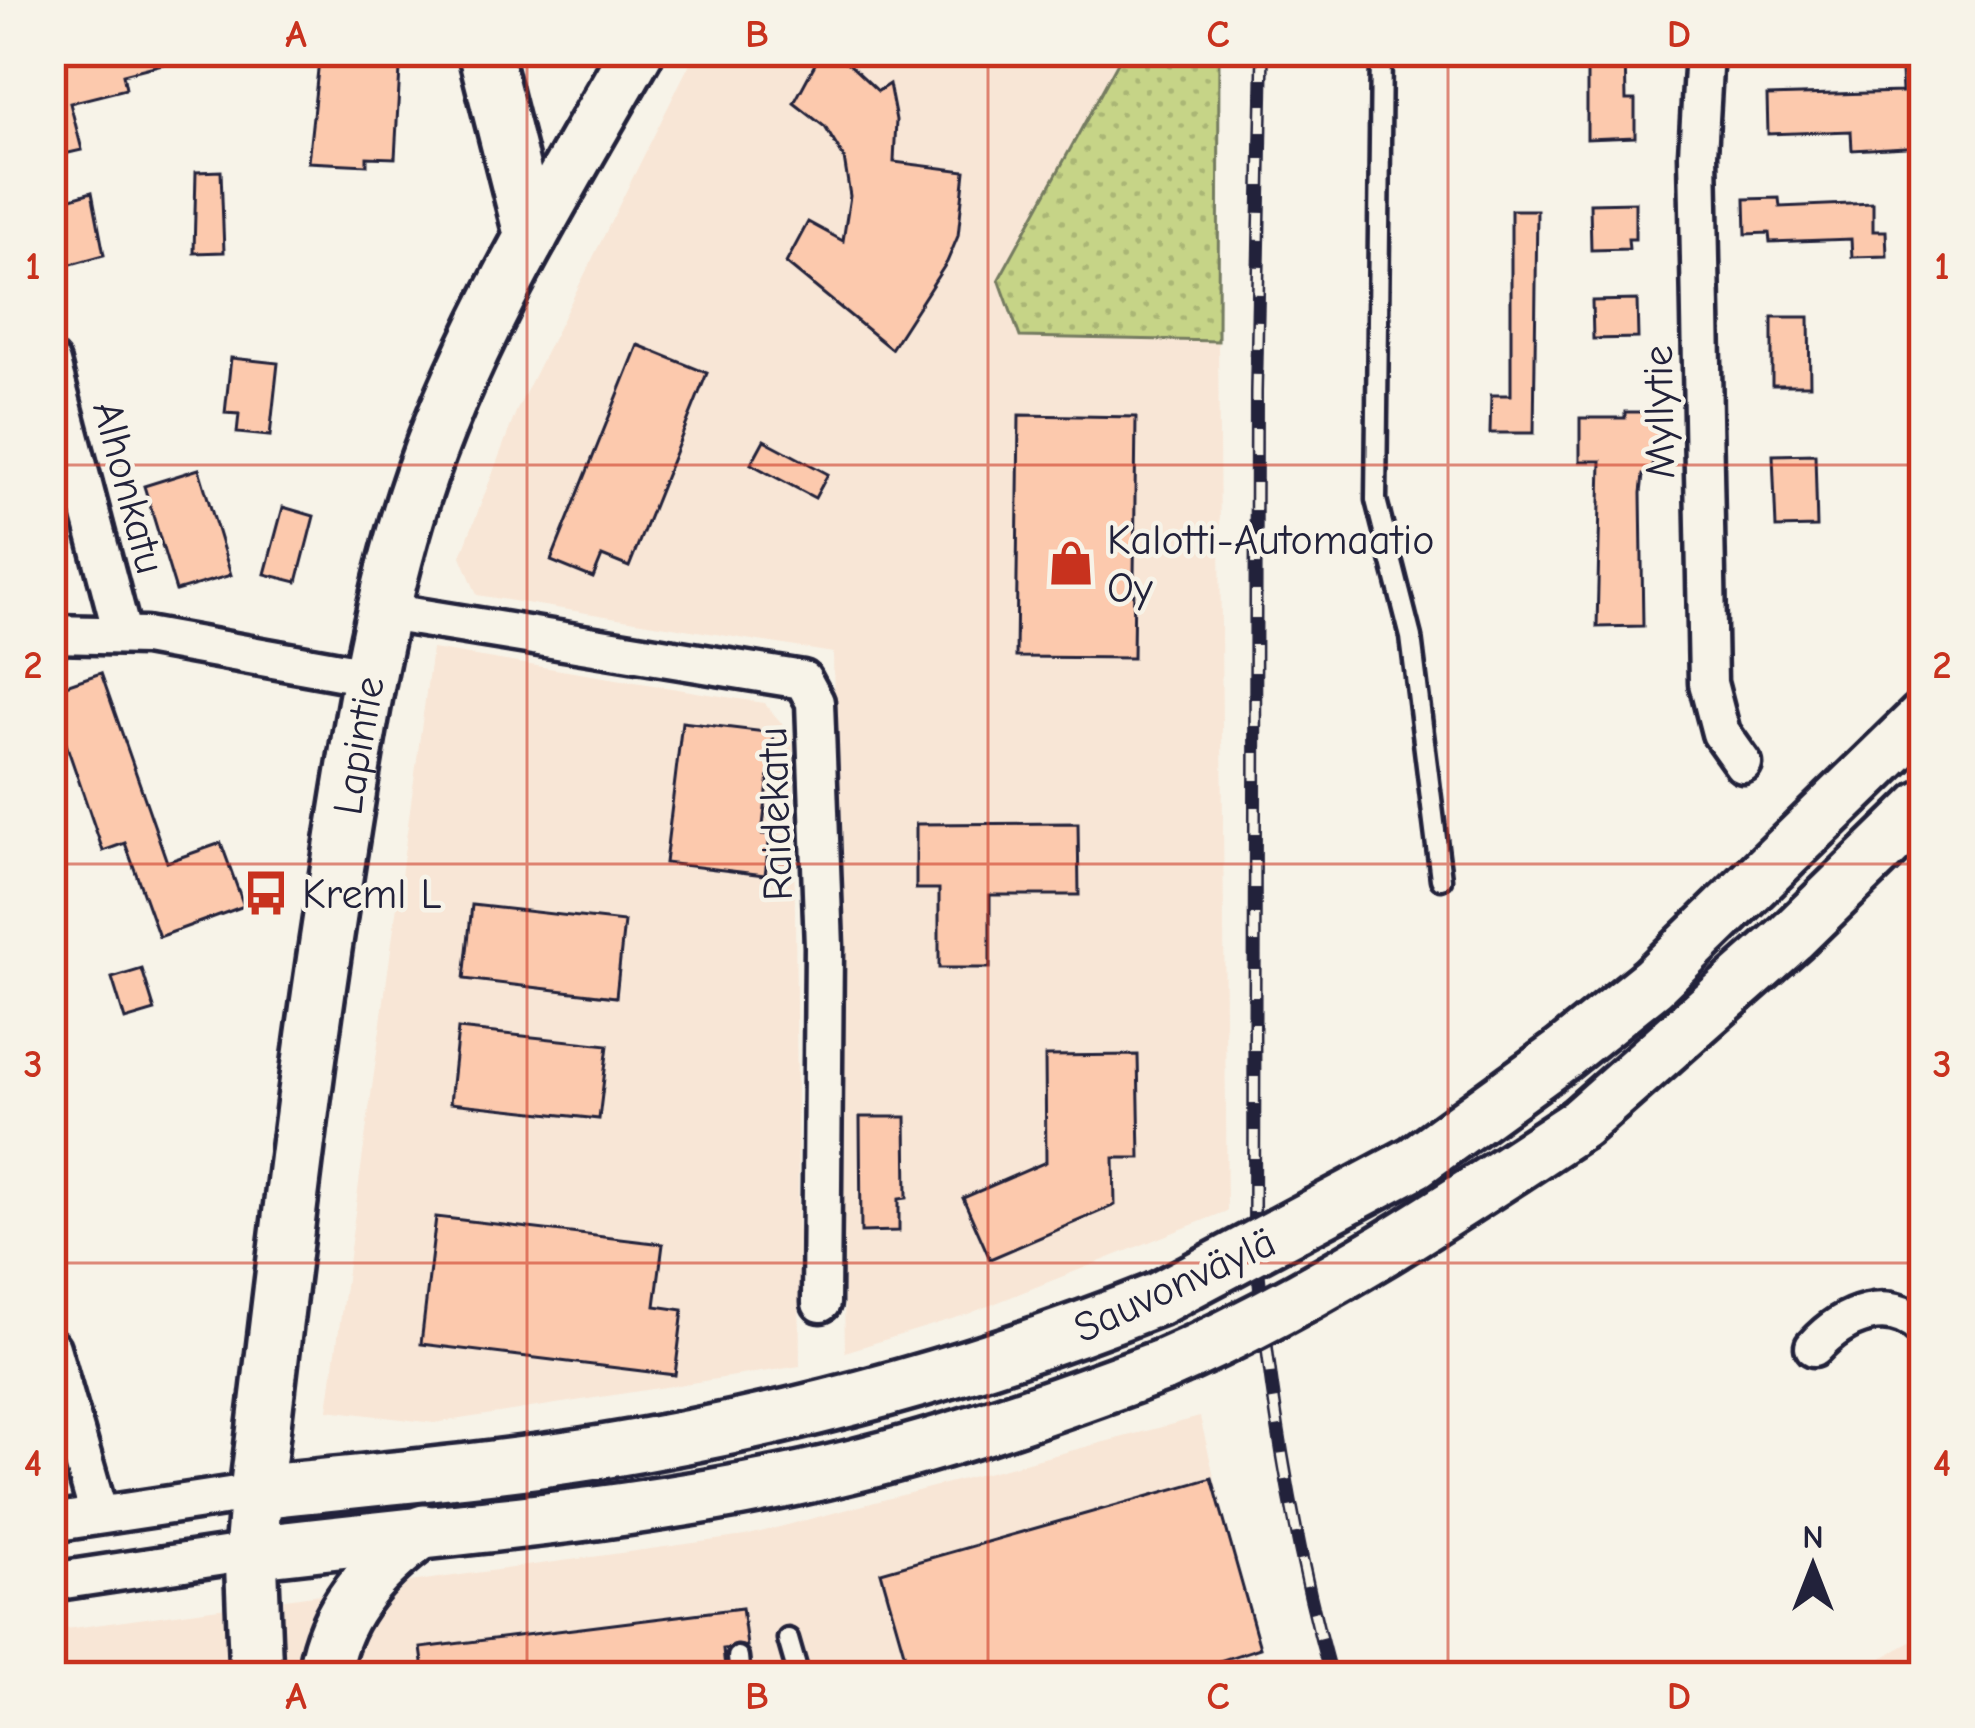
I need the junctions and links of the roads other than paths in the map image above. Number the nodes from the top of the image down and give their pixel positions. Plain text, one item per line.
1 (484, 51) edge
2 (637, 51) edge
3 (1381, 51) edge
4 (1704, 51) edge
5 (531, 237) junction
6 (51, 363) edge
7 (380, 610) junction
8 (122, 633) junction
9 (51, 634) edge
10 (367, 676) junction
11 (1924, 718) edge
12 (1743, 764) dead end
13 (1924, 807) edge
14 (1441, 879) dead end
15 (821, 1303) dead end
16 (1924, 1329) edge
17 (1814, 1347) dead end
18 (51, 1348) edge
19 (256, 1492) junction
20 (99, 1515) junction
21 (51, 1523) edge
22 (424, 1531) junction
23 (251, 1552) junction
24 (51, 1582) edge
25 (788, 1639) dead end
26 (256, 1677) edge
27 (324, 1677) edge
28 (799, 1677) edge

1 - 5 main road
2 - 5 main road, Lapintie
3 - 14 lane
4 - 12 street, Myllytie
5 - 7 main road, Lapintie
6 - 8 street, Alhonkatu
7 - 10 main road, Lapintie
7 - 15 street, Raidekatu
8 - 9 street
8 - 10 street
10 - 19 main road, Lapintie
11 - 19 main road, Sauvonväylä, bridge
13 - 22 main road, Sauvonväylä, bridge
16 - 17 street
18 - 20 street
19 - 20 street
19 - 23 main road, Lapintie
20 - 21 street
22 - 23 main road, Sauvonväylä
22 - 27 main road
23 - 24 street
23 - 26 main road, Lapintie
25 - 28 lane

